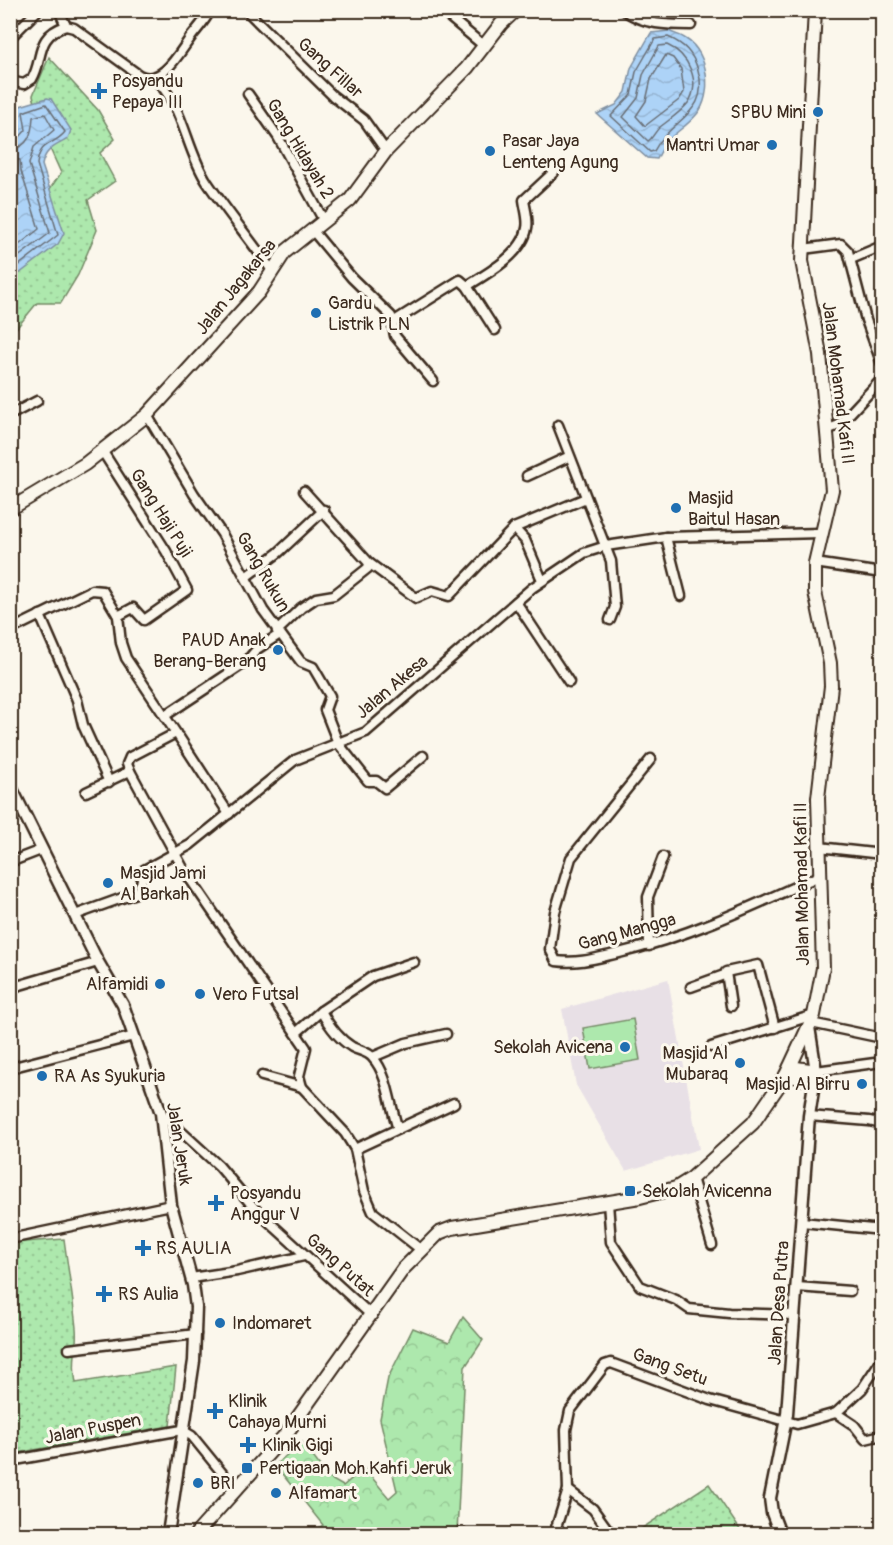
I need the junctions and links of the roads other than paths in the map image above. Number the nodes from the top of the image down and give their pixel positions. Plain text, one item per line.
1 (38, 10) edge
2 (59, 10) edge
3 (210, 10) edge
4 (441, 10) edge
5 (516, 10) edge
6 (624, 10) edge
7 (815, 10) edge
8 (250, 11) edge
9 (691, 25) dead end
10 (66, 26) junction
11 (10, 38) edge
12 (484, 46) junction
13 (153, 77) junction
14 (10, 81) edge
15 (248, 94) dead end
16 (386, 151) junction
17 (554, 172) dead end
18 (324, 221) junction
19 (313, 231) junction
20 (882, 246) edge
21 (803, 249) junction
22 (851, 259) junction
23 (273, 272) junction
24 (467, 286) junction
25 (393, 322) junction
26 (495, 330) dead end
27 (882, 363) edge
28 (882, 379) edge
29 (433, 381) dead end
30 (37, 401) dead end
31 (10, 415) edge
32 (147, 415) junction
33 (558, 425) dead end
34 (829, 429) junction
35 (103, 452) junction
36 (568, 457) junction
37 (527, 476) dead end
38 (304, 491) dead end
39 (586, 498) junction
40 (10, 509) edge
41 (324, 510) junction
42 (514, 528) junction
43 (820, 533) junction
44 (666, 537) junction
45 (606, 546) junction
46 (369, 563) junction
47 (815, 563) junction
48 (882, 573) edge
49 (247, 576) junction
50 (542, 580) junction
51 (681, 596) dead end
52 (516, 602) junction
53 (40, 615) junction
54 (118, 616) junction
55 (610, 620) dead end
56 (10, 630) edge
57 (278, 632) junction
58 (569, 682) dead end
59 (166, 715) junction
60 (179, 737) dead end
61 (338, 743) junction
62 (423, 756) dead end
63 (651, 759) dead end
64 (130, 771) junction
65 (109, 782) junction
66 (10, 785) edge
67 (86, 792) dead end
68 (229, 814) junction
69 (819, 847) junction
70 (40, 850) junction
71 (174, 854) junction
72 (882, 854) edge
73 (663, 857) dead end
74 (10, 862) edge
75 (821, 875) junction
76 (75, 915) junction
77 (649, 946) junction
78 (98, 962) junction
79 (414, 962) dead end
80 (724, 975) junction
81 (691, 987) dead end
82 (10, 988) edge
83 (731, 1006) dead end
84 (321, 1011) junction
85 (811, 1022) junction
86 (775, 1028) junction
87 (296, 1033) junction
88 (446, 1034) dead end
89 (134, 1036) junction
90 (882, 1038) edge
91 (711, 1047) dead end
92 (373, 1057) junction
93 (882, 1062) edge
94 (10, 1068) edge
95 (788, 1071) junction
96 (262, 1076) dead end
97 (816, 1076) junction
98 (302, 1087) junction
99 (454, 1103) dead end
100 (161, 1113) junction
101 (809, 1116) junction
102 (882, 1124) edge
103 (398, 1129) junction
104 (355, 1149) junction
105 (693, 1179) junction
106 (608, 1203) junction
107 (171, 1205) junction
108 (802, 1222) junction
109 (882, 1230) edge
110 (10, 1239) edge
111 (712, 1245) dead end
112 (420, 1249) junction
113 (304, 1256) junction
114 (191, 1278) junction
115 (797, 1287) junction
116 (850, 1291) dead end
117 (371, 1315) junction
118 (795, 1315) junction
119 (195, 1334) junction
120 (69, 1349) dead end
121 (882, 1359) edge
122 (836, 1413) junction
123 (786, 1419) junction
124 (182, 1430) junction
125 (882, 1435) edge
126 (10, 1461) edge
127 (236, 1490) junction
128 (568, 1490) junction
129 (168, 1534) edge
130 (196, 1534) edge
131 (554, 1534) edge
132 (611, 1534) edge
133 (780, 1534) edge

1 - 11 street
2 - 10 street
3 - 13 street
4 - 12 street
5 - 12 main road, Jalan Jagakarsa
6 - 9 street
7 - 21 main road, Jalan Mohamad Kafi II
8 - 16 street, Gang Fillar
10 - 13 street
10 - 14 street
12 - 16 main road, Jalan Jagakarsa
13 - 23 street
15 - 18 street, Gang Hidayah 2
16 - 18 main road, Jalan Jagakarsa
17 - 24 street
18 - 19 main road, Jalan Jagakarsa
19 - 23 main road, Jalan Jagakarsa
19 - 25 street
20 - 22 street
21 - 22 street
21 - 34 main road, Jalan Mohamad Kafi II
22 - 27 street
23 - 32 main road, Jalan Jagakarsa
24 - 25 street
24 - 26 street
25 - 29 street
28 - 34 street
30 - 31 street
32 - 35 main road, Jalan Jagakarsa
32 - 49 street, Gang Rukun
33 - 36 street
34 - 43 main road, Jalan Mohamad Kafi II
35 - 40 main road, Jalan Jagakarsa
35 - 54 street, Gang Haji Puji
36 - 37 street
36 - 39 street
38 - 41 street
39 - 42 street
39 - 45 street
41 - 46 street
41 - 49 street
42 - 46 street
42 - 50 street
43 - 44 street, Jalan Akesa
43 - 47 main road, Jalan Mohamad Kafi II
44 - 45 street, Jalan Akesa
44 - 51 street
45 - 50 street, Jalan Akesa
45 - 55 street
46 - 57 street
47 - 48 street
47 - 69 main road, Jalan Mohamad Kafi II
49 - 57 street, Gang Rukun
50 - 52 street, Jalan Akesa
52 - 58 street
52 - 61 street, Jalan Akesa
53 - 54 street
53 - 56 street
53 - 65 street
54 - 59 street
57 - 59 street
57 - 61 street, Gang Rukun
59 - 64 street
60 - 68 street
61 - 62 street
61 - 68 street, Jalan Akesa
63 - 77 street, Gang Mangga
64 - 65 street
64 - 71 street
65 - 67 street
66 - 70 street, Jalan Jeruk
68 - 71 street, Jalan Akesa
69 - 72 street
69 - 75 main road, Jalan Mohamad Kafi II
70 - 74 street
70 - 76 street, Jalan Jeruk
71 - 76 street, Jalan Akesa
71 - 87 street
73 - 77 street
75 - 77 street, Gang Mangga
75 - 85 main road, Jalan Mohamad Kafi II
76 - 78 street, Jalan Jeruk
78 - 82 street
78 - 89 street, Jalan Jeruk
79 - 84 street
80 - 81 street
80 - 83 street
80 - 86 street
84 - 87 street
84 - 92 street
85 - 86 street
85 - 90 street
85 - 95 main road, Jalan Mohamad Kafi II
85 - 97 street, Jalan Desa Putra
86 - 91 street
87 - 98 street
88 - 92 street
89 - 94 street
89 - 100 street, Jalan Jeruk
92 - 103 street
93 - 97 street
95 - 97 main road
95 - 105 main road, Jalan Mohamad Kafi II
96 - 98 street
97 - 101 street, Jalan Desa Putra
98 - 104 street
99 - 103 street
100 - 107 street, Jalan Jeruk
100 - 113 street, Gang Putat
101 - 102 street
101 - 108 street, Jalan Desa Putra
103 - 104 street
104 - 112 street
105 - 106 main road, Jalan Mohamad Kafi II
105 - 111 street
106 - 112 main road, Jalan Mohamad Kafi II
106 - 118 street
107 - 110 street
107 - 114 street, Jalan Jeruk
108 - 109 street
108 - 115 street, Jalan Desa Putra
112 - 117 main road, Jalan Mohamad Kafi II
113 - 114 street
113 - 117 street, Gang Putat
114 - 119 street, Jalan Jeruk
115 - 116 street
115 - 118 street, Jalan Desa Putra
117 - 127 main road, Jalan Mohamad Kafi II
118 - 123 street, Jalan Desa Putra
119 - 120 street
119 - 124 street, Jalan Jeruk
121 - 122 street
122 - 123 street
122 - 125 street
123 - 128 street, Gang Setu
123 - 133 street, Jalan Desa Putra
124 - 126 street, Jalan Puspen
124 - 127 street
124 - 129 street, Jalan Jeruk
127 - 130 main road, Jalan Mohamad Kafi II
128 - 131 street
128 - 132 street

